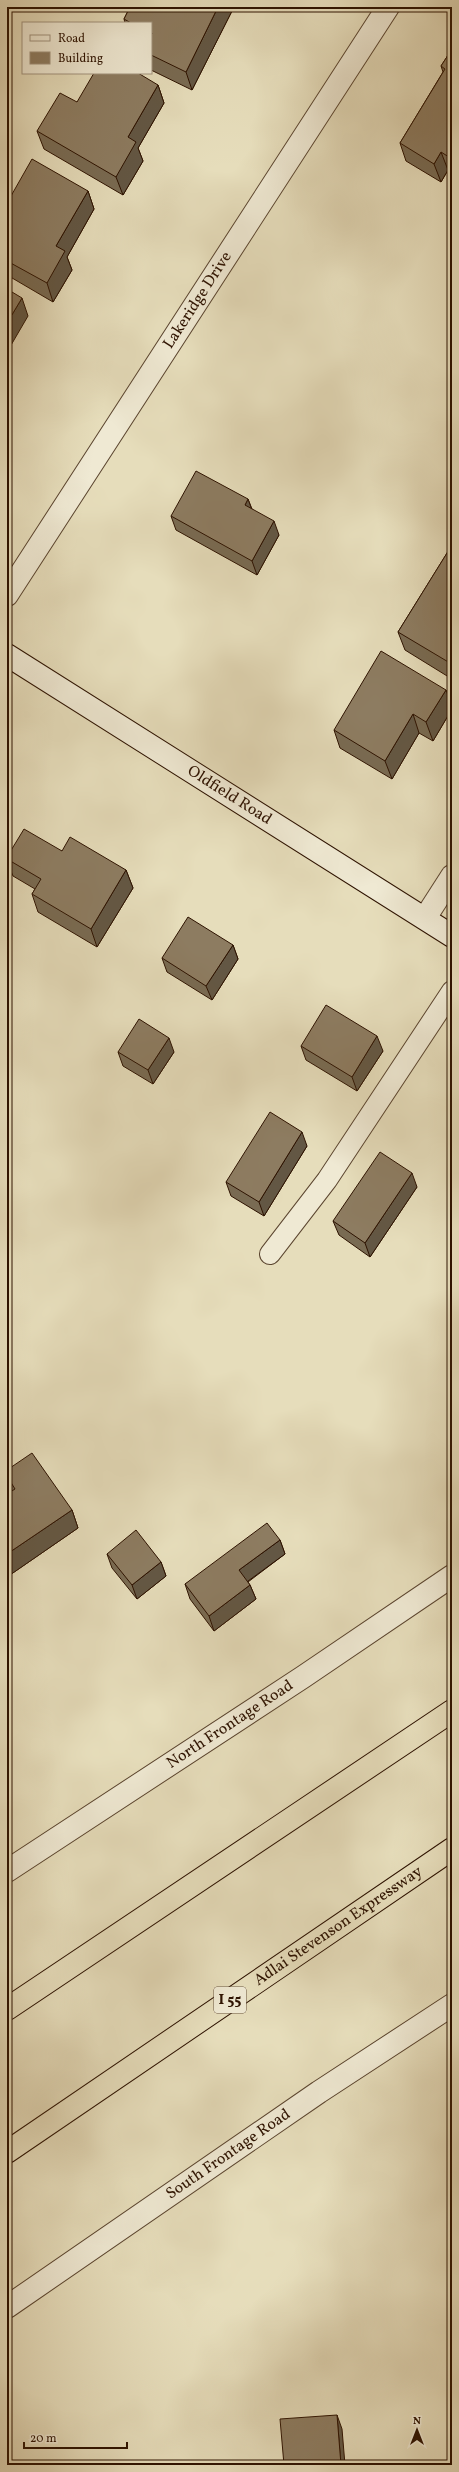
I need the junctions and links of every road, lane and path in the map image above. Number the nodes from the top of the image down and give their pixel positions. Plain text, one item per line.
1 (388, 7) edge
2 (7, 595) edge
3 (7, 655) edge
4 (452, 876) edge
5 (424, 918) junction
6 (452, 936) edge
7 (452, 991) edge
8 (270, 1254) dead end
9 (452, 1576) edge
10 (452, 1711) edge
11 (452, 1849) edge
12 (7, 1870) edge
13 (452, 2005) edge
14 (7, 2009) edge
15 (7, 2152) edge
16 (7, 2307) edge

1 - 2 street, Lakeridge Drive
3 - 5 street, Oldfield Road
4 - 5 street
5 - 6 street, Oldfield Road
7 - 8 lane
9 - 12 street, North Frontage Road
10 - 14 highway
11 - 15 highway, Adlai Stevenson Expressway / I 55
13 - 16 street, South Frontage Road

